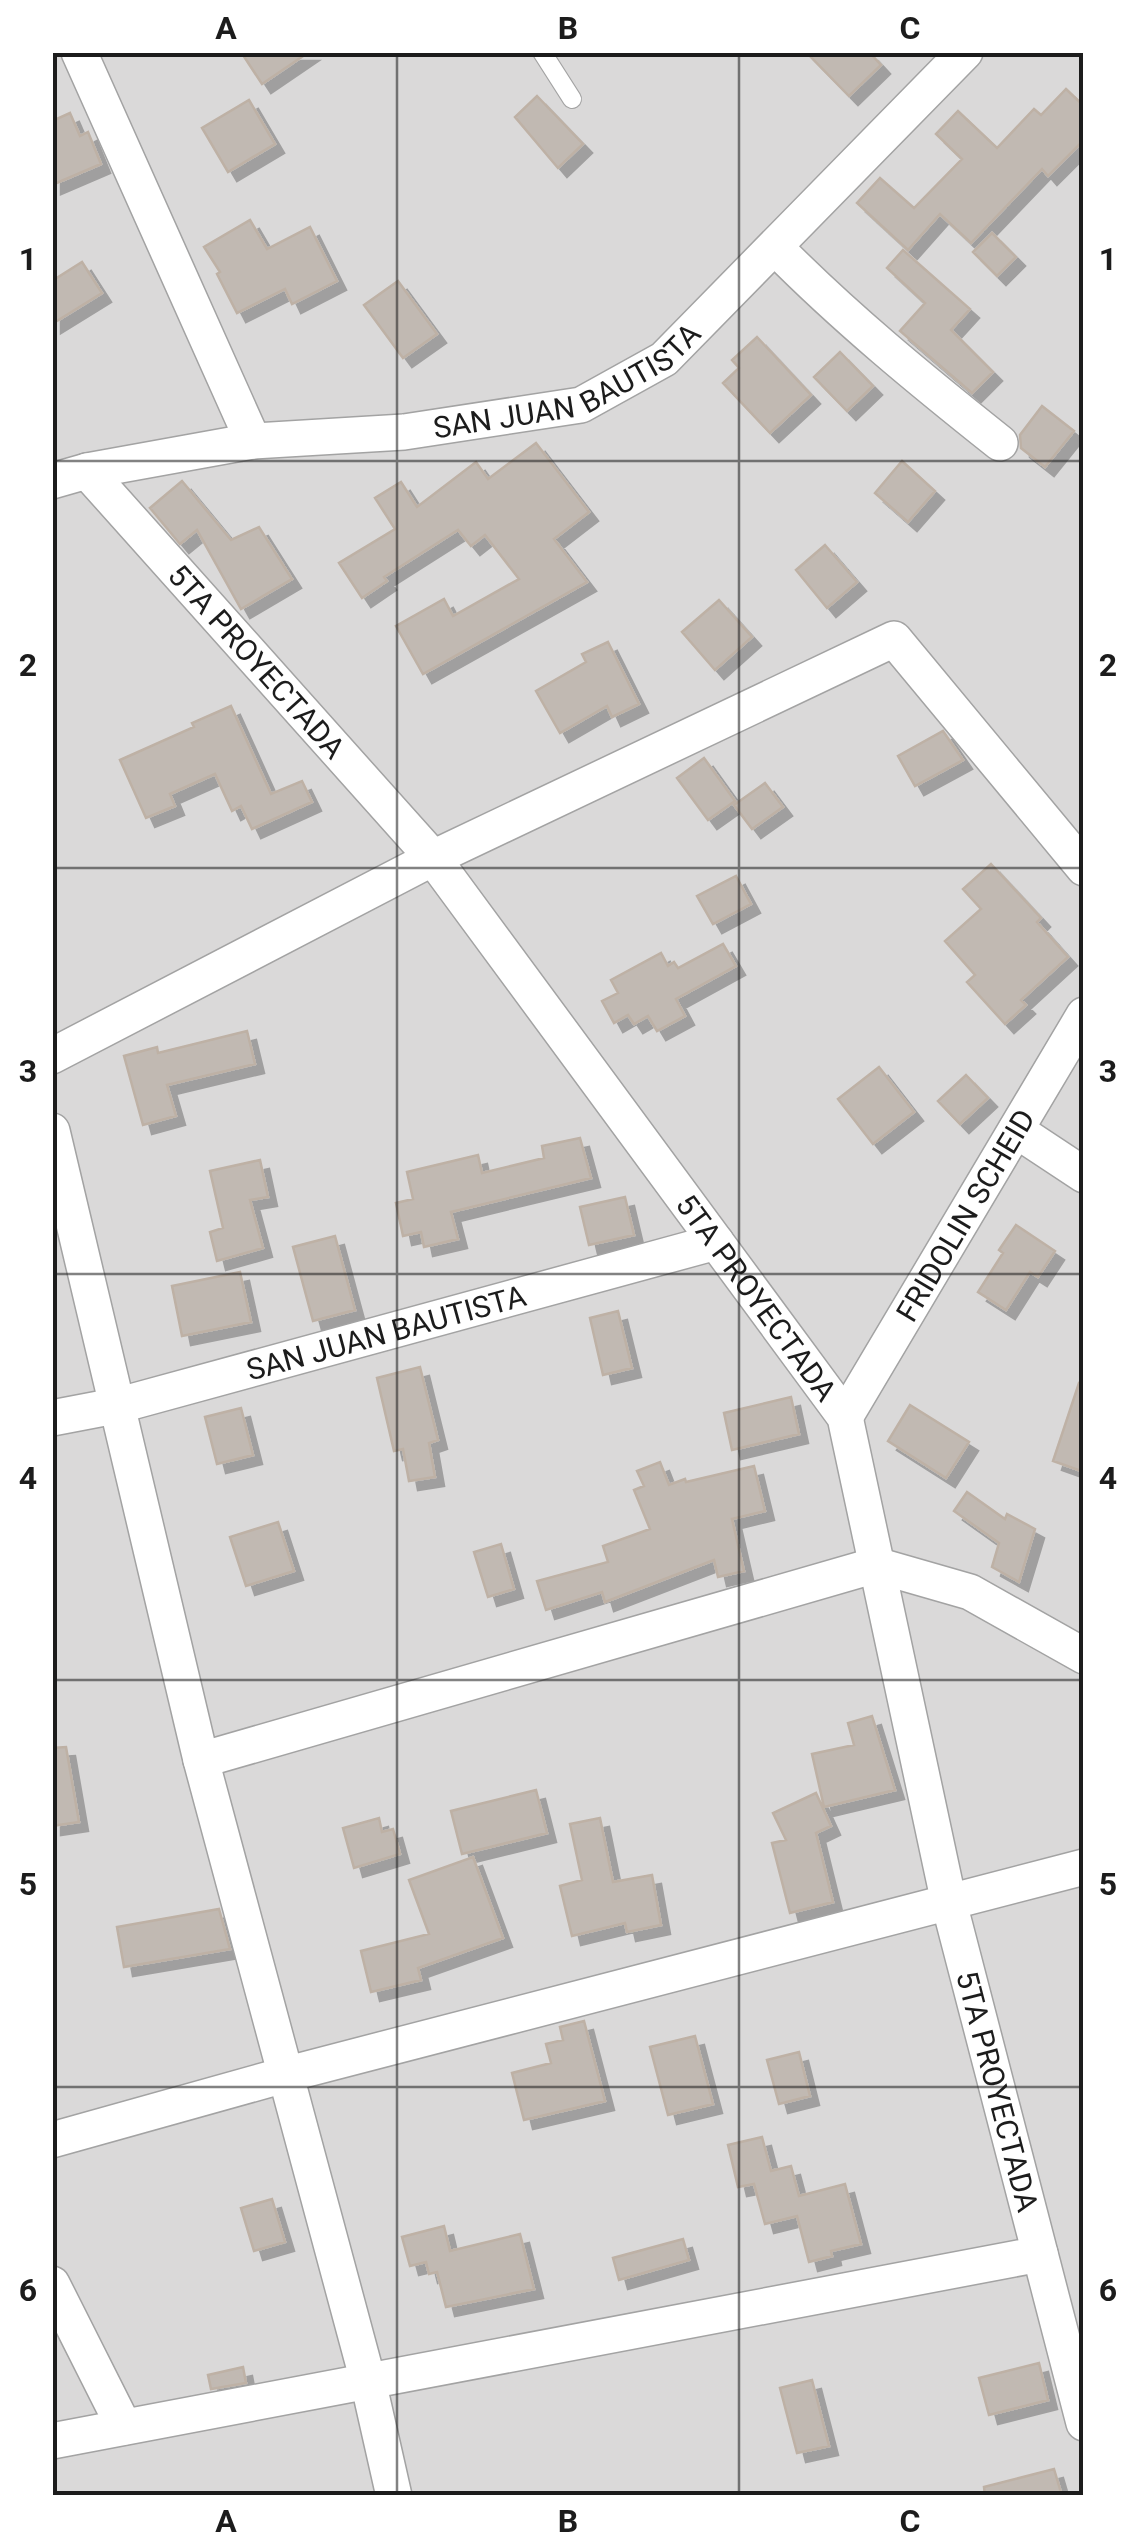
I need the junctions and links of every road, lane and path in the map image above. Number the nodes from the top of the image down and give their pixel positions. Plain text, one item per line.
1 (79, 52) edge
2 (542, 52) edge
3 (965, 52) edge
4 (572, 99) dead end
5 (775, 246) junction
6 (253, 441) junction
7 (1000, 443) dead end
8 (87, 471) junction
9 (52, 482) edge
10 (433, 858) junction
11 (1084, 868) edge
12 (1084, 1015) edge
13 (52, 1056) edge
14 (1016, 1130) junction
15 (52, 1131) edge
16 (1084, 1175) edge
17 (716, 1242) junction
18 (120, 1405) junction
19 (845, 1417) junction
20 (52, 1418) edge
21 (876, 1565) junction
22 (1084, 1656) edge
23 (201, 1760) junction
24 (1084, 1867) edge
25 (948, 1902) junction
26 (288, 2074) junction
27 (52, 2140) edge
28 (1040, 2254) junction
29 (52, 2284) edge
30 (368, 2381) junction
31 (1084, 2423) edge
32 (124, 2427) junction
33 (52, 2441) edge
34 (394, 2496) edge

1 - 6 street
2 - 4 lane
3 - 5 street, SAN JUAN BAUTISTA
5 - 6 street, SAN JUAN BAUTISTA
5 - 7 street
6 - 8 street, SAN JUAN BAUTISTA
8 - 9 street, SAN JUAN BAUTISTA
8 - 10 street, 5TA PROYECTADA
10 - 11 street
10 - 13 street
10 - 17 street, 5TA PROYECTADA
12 - 14 street, FRIDOLIN SCHEID
14 - 16 street
14 - 19 street, FRIDOLIN SCHEID
15 - 18 street
17 - 18 street, SAN JUAN BAUTISTA
17 - 19 street, 5TA PROYECTADA
18 - 20 street, SAN JUAN BAUTISTA
18 - 23 street
19 - 21 street, 5TA PROYECTADA
21 - 22 street
21 - 23 street
21 - 25 street, 5TA PROYECTADA
23 - 26 street
24 - 25 street
25 - 26 street
25 - 28 street, 5TA PROYECTADA
26 - 27 street
26 - 30 street
28 - 30 street
28 - 31 street, 5TA PROYECTADA
29 - 32 street
30 - 32 street
30 - 34 street
32 - 33 street

